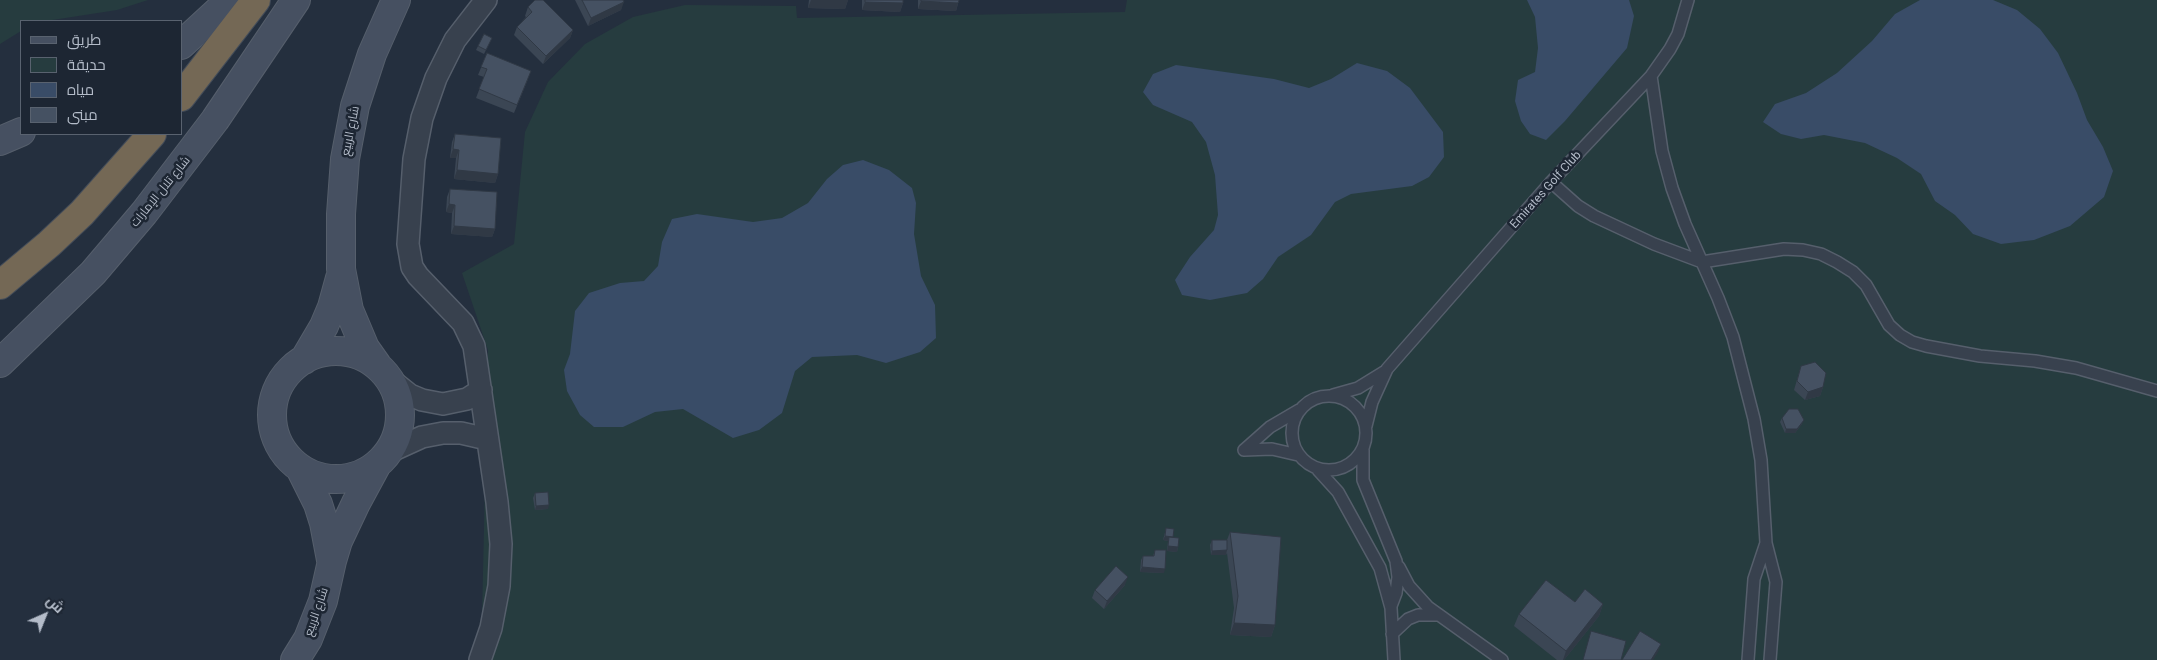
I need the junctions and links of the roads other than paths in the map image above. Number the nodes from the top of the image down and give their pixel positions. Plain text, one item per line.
1 (230, 0) edge
2 (256, 0) edge
3 (296, 0) edge
4 (396, 0) edge
5 (486, 0) edge
6 (1688, 1) edge
7 (182, 44) edge
8 (1651, 76) junction
9 (182, 96) edge
10 (20, 123) edge
11 (0, 125) edge
12 (20, 132) edge
13 (151, 135) edge
14 (0, 141) edge
15 (1551, 182) junction
16 (1702, 262) junction
17 (341, 269) junction
18 (0, 285) edge
19 (304, 360) junction
20 (0, 363) edge
21 (1387, 369) junction
22 (383, 372) junction
23 (481, 390) junction
24 (2157, 391) edge
25 (1331, 396) junction
26 (435, 403) junction
27 (1299, 410) junction
28 (1366, 426) junction
29 (434, 435) junction
30 (487, 439) junction
31 (1363, 449) junction
32 (1298, 455) junction
33 (382, 459) junction
34 (300, 468) junction
35 (1317, 469) junction
36 (1766, 543) junction
37 (332, 561) junction
38 (1396, 561) junction
39 (1391, 608) junction
40 (1440, 616) junction
41 (1392, 634) junction
42 (295, 660) edge
43 (480, 660) edge
44 (1394, 660) edge
45 (1502, 660) edge
46 (1748, 660) edge
47 (1770, 660) edge

1 - 7 main road
2 - 9 highway
3 - 20 main road, شارع تلال الإمارات
4 - 17 main road, شارع الربيع
5 - 23 street
6 - 8 lane, Emirates Golf Club
8 - 15 lane, Emirates Golf Club
8 - 16 lane
10 - 11 main road
12 - 14 main road
13 - 18 highway
15 - 16 lane
15 - 21 lane, Emirates Golf Club
16 - 24 lane
16 - 36 lane
17 - 19 main road, شارع الربيع
17 - 22 main road, شارع الربيع
19 - 22 main road
19 - 34 main road
21 - 25 lane
21 - 28 lane
22 - 26 street
22 - 33 main road
23 - 26 street
23 - 30 street
25 - 27 lane
25 - 28 lane
26 - 29 street
27 - 32 lane
27 - 32 lane
28 - 31 lane
29 - 30 street
29 - 33 street
30 - 43 street
31 - 35 lane
31 - 38 lane
32 - 35 lane
33 - 34 main road
33 - 37 main road, شارع الربيع
34 - 37 main road, شارع الربيع
35 - 39 lane
36 - 46 lane
36 - 47 lane
37 - 42 main road, شارع الربيع
38 - 39 lane
38 - 40 lane
39 - 41 lane
40 - 41 lane
40 - 45 lane
41 - 44 lane

